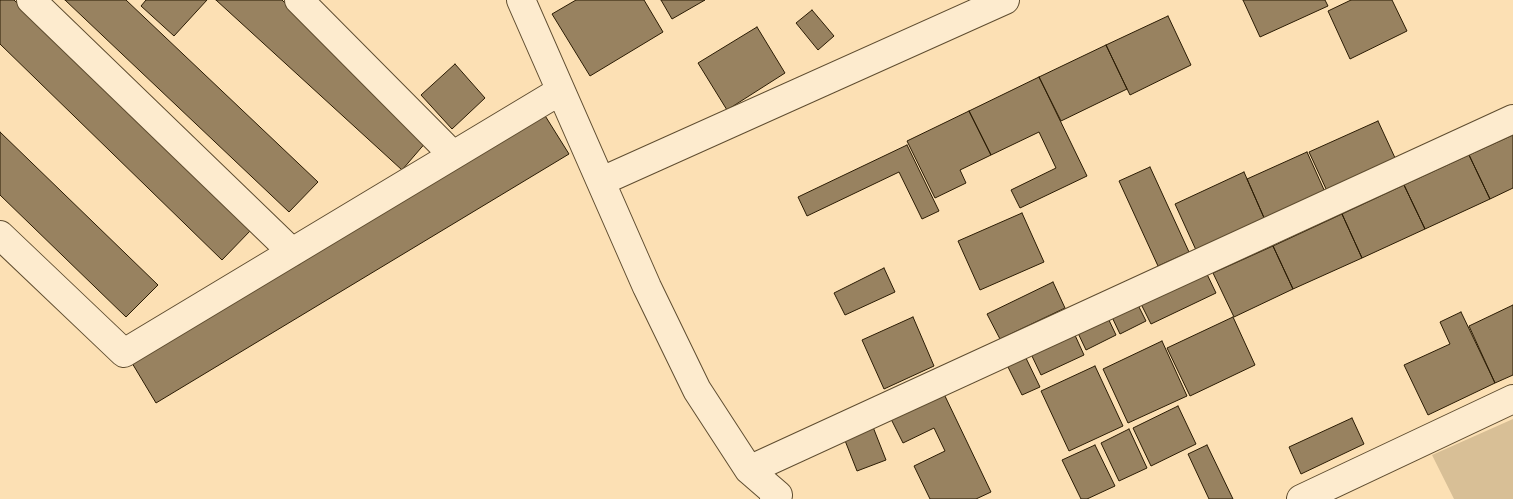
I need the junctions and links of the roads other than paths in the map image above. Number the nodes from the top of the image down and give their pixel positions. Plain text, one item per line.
1 (31, 0) edge
2 (300, 0) edge
3 (521, 0) edge
4 (1005, 0) edge
5 (560, 90) junction
6 (1513, 119) edge
7 (452, 155) junction
8 (602, 181) junction
9 (0, 235) edge
10 (292, 252) junction
11 (1513, 399) edge
12 (749, 470) junction
13 (782, 498) edge
14 (1301, 499) edge

1 - 10 street
2 - 7 street
3 - 5 street
4 - 8 street
5 - 7 street
5 - 8 street
6 - 12 street
7 - 10 street
8 - 12 street
9 - 10 street
11 - 14 street
12 - 13 street

